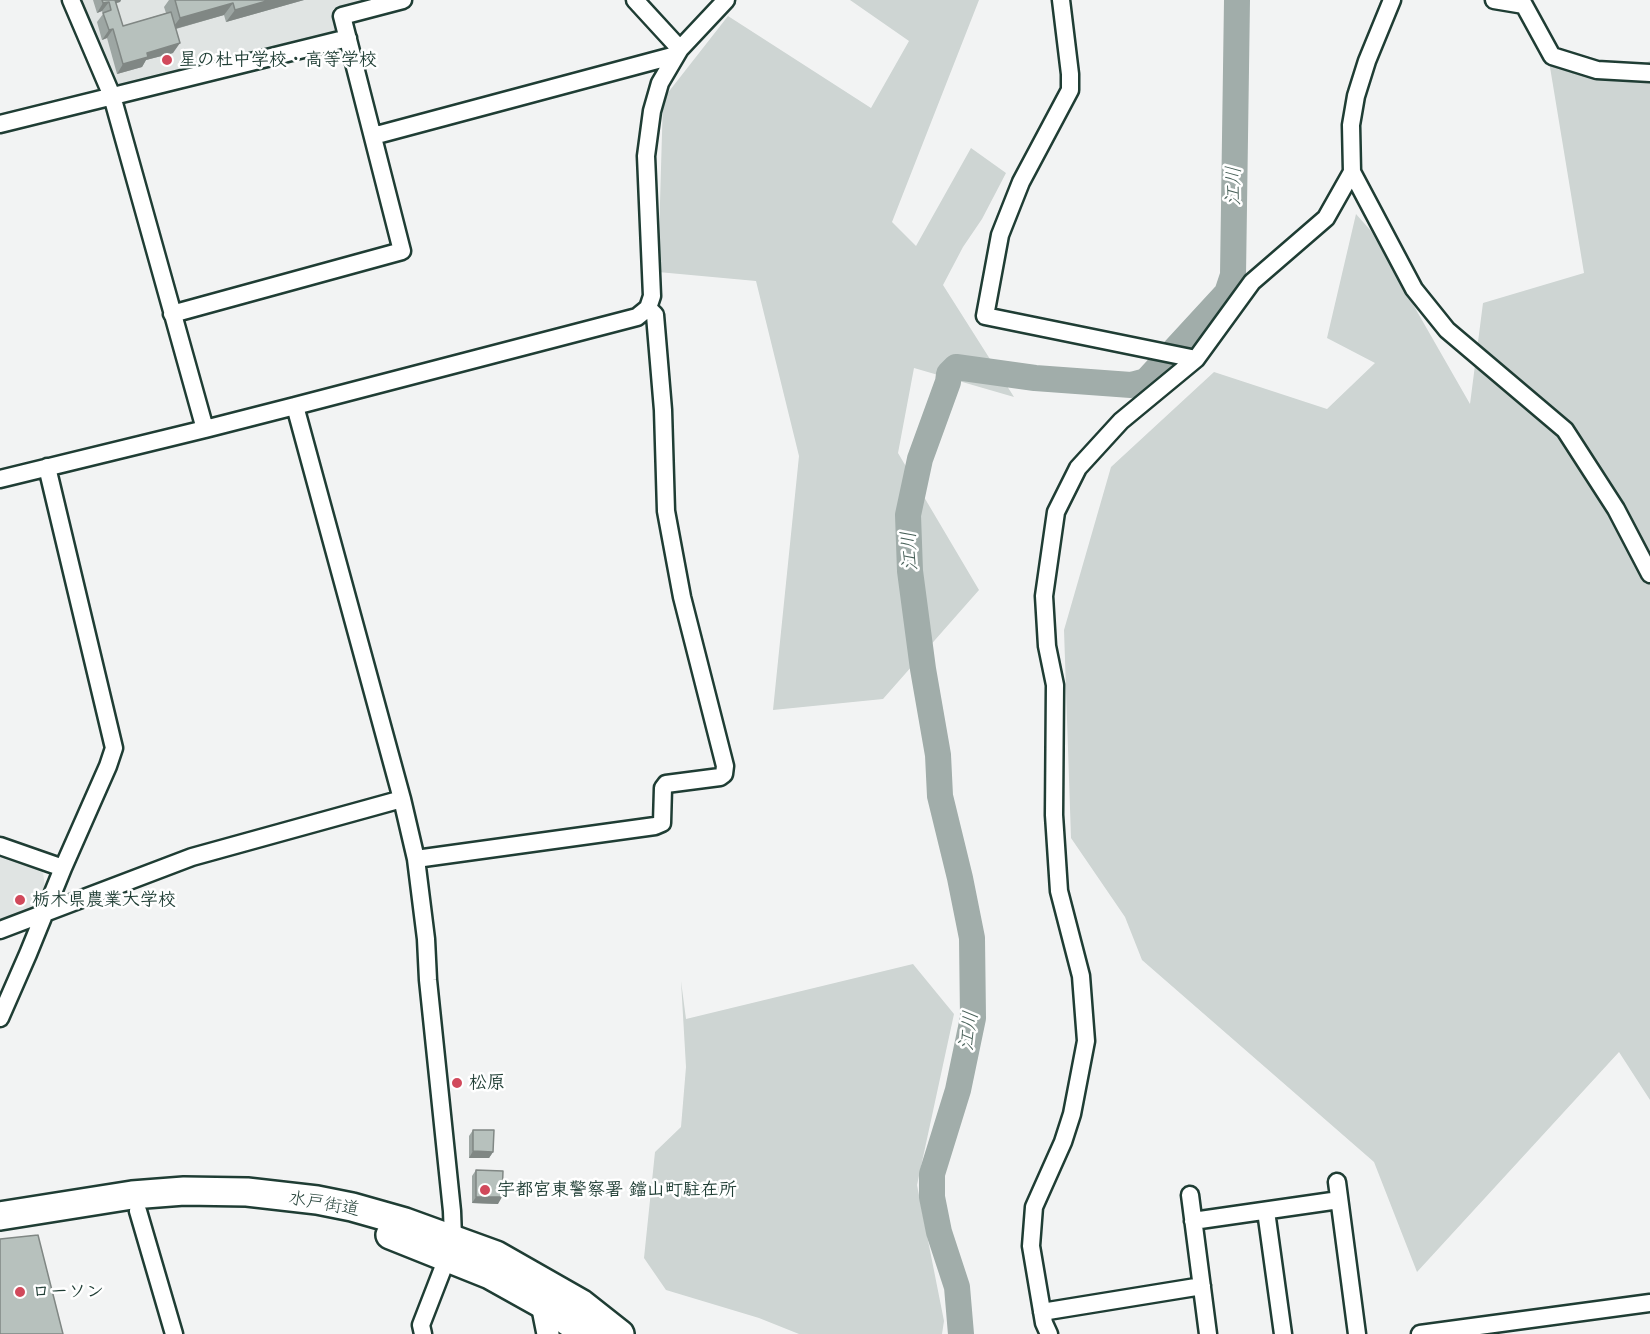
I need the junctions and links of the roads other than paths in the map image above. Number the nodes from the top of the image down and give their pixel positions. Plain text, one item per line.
1 (71, 0) edge
2 (403, 0) edge
3 (635, 0) edge
4 (726, 0) edge
5 (1062, 0) edge
6 (1392, 0) edge
7 (1494, 0) edge
8 (348, 38) junction
9 (678, 52) junction
10 (1650, 73) edge
11 (112, 96) junction
12 (0, 124) edge
13 (373, 136) junction
14 (1352, 172) junction
15 (648, 308) junction
16 (172, 314) junction
17 (1196, 359) junction
18 (295, 406) junction
19 (205, 429) junction
20 (47, 468) junction
21 (0, 479) edge
22 (1650, 574) edge
23 (402, 799) junction
24 (0, 846) edge
25 (416, 859) junction
26 (63, 868) junction
27 (45, 911) junction
28 (0, 930) edge
29 (0, 1018) edge
30 (1337, 1182) dead end
31 (1190, 1195) dead end
32 (1339, 1200) junction
33 (138, 1211) junction
34 (1266, 1211) junction
35 (0, 1216) edge
36 (1193, 1221) junction
37 (0, 1233) edge
38 (450, 1248) junction
39 (1202, 1286) junction
40 (546, 1295) junction
41 (1650, 1303) edge
42 (1042, 1312) junction
43 (174, 1334) edge
44 (423, 1334) edge
45 (548, 1334) edge
46 (586, 1334) edge
47 (620, 1334) edge
48 (1049, 1334) edge
49 (1208, 1334) edge
50 (1283, 1334) edge
51 (1357, 1334) edge
52 (1420, 1334) edge

1 - 11 street
2 - 8 street
3 - 9 street
4 - 9 street
5 - 17 street
6 - 14 street
7 - 10 street
8 - 11 street
8 - 13 street
9 - 13 street
9 - 15 street
11 - 12 street
11 - 16 street
13 - 16 street
14 - 17 street
14 - 22 street
15 - 18 street
15 - 25 street
16 - 19 street
17 - 42 street
18 - 19 street
18 - 23 street
19 - 20 street
20 - 21 street
20 - 26 street
23 - 25 street
23 - 27 street
24 - 26 street
25 - 38 street
26 - 27 street
27 - 28 street
27 - 29 street
30 - 32 street
31 - 36 street
32 - 34 street
32 - 51 street
33 - 37 highway, 水戸街道
33 - 38 highway, 水戸街道
33 - 43 street
34 - 36 street
34 - 50 street
35 - 38 highway, 水戸街道
36 - 39 street
38 - 40 highway, 水戸街道
38 - 44 street
39 - 42 street
39 - 49 street
40 - 45 street
40 - 46 highway, 水戸街道
40 - 47 highway, 水戸街道
41 - 52 street
42 - 48 street

